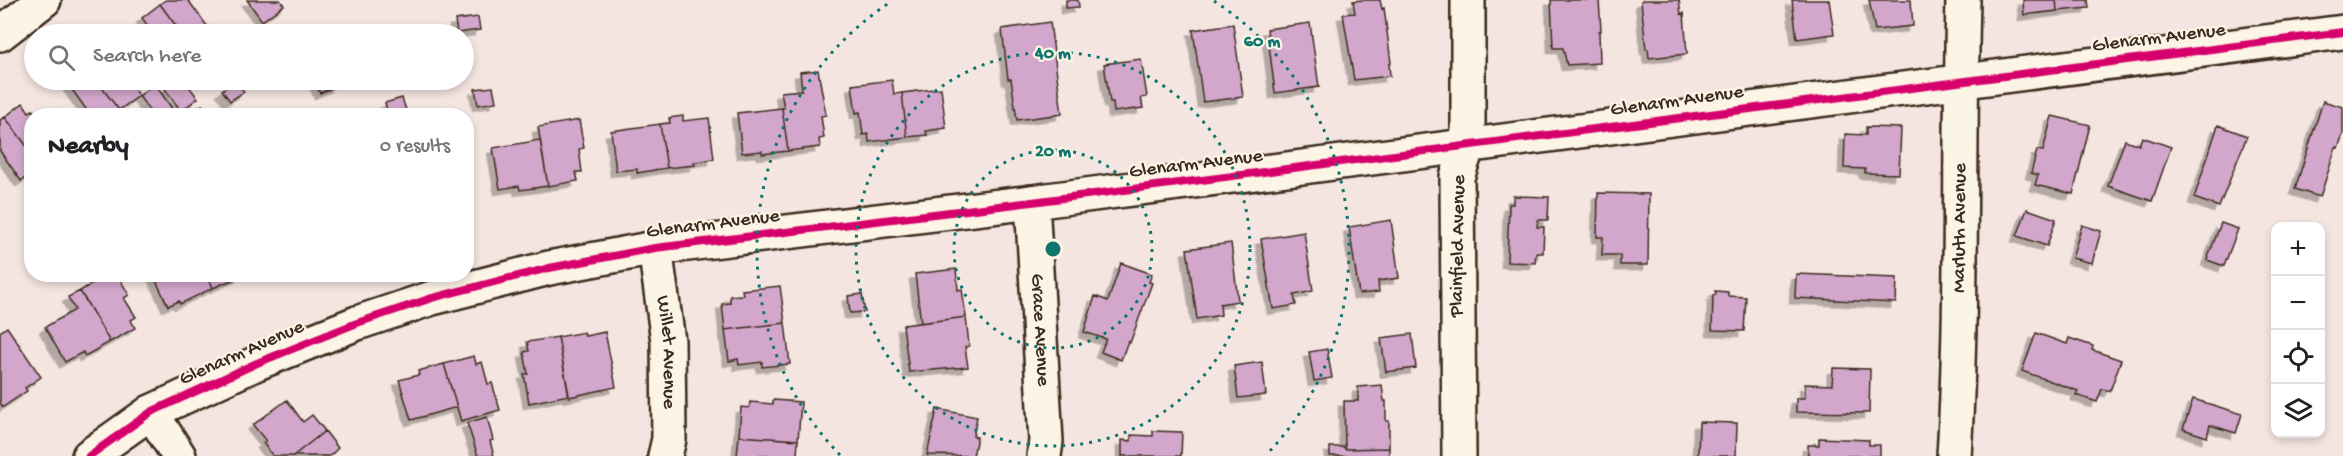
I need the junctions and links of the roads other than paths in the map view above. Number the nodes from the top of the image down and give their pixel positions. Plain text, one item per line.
1 (44, 0) edge
2 (1468, 0) edge
3 (1963, 0) edge
4 (2343, 32) edge
5 (0, 34) edge
6 (1960, 81) junction
7 (1468, 146) junction
8 (1032, 202) junction
9 (655, 248) junction
10 (151, 412) junction
11 (89, 456) edge
12 (179, 456) edge
13 (665, 456) edge
14 (1044, 456) edge
15 (1459, 456) edge
16 (1954, 456) edge

1 - 5 street
2 - 7 street, Plainfield Avenue
3 - 6 street, Marluth Avenue
4 - 6 street, Glenarm Avenue
6 - 7 street, Glenarm Avenue
6 - 16 street, Marluth Avenue
7 - 8 street, Glenarm Avenue
7 - 15 street, Plainfield Avenue
8 - 9 street, Glenarm Avenue
8 - 14 street, Grace Avenue
9 - 10 street, Glenarm Avenue
9 - 13 street, Willet Avenue
10 - 11 street, Glenarm Avenue
10 - 12 street

